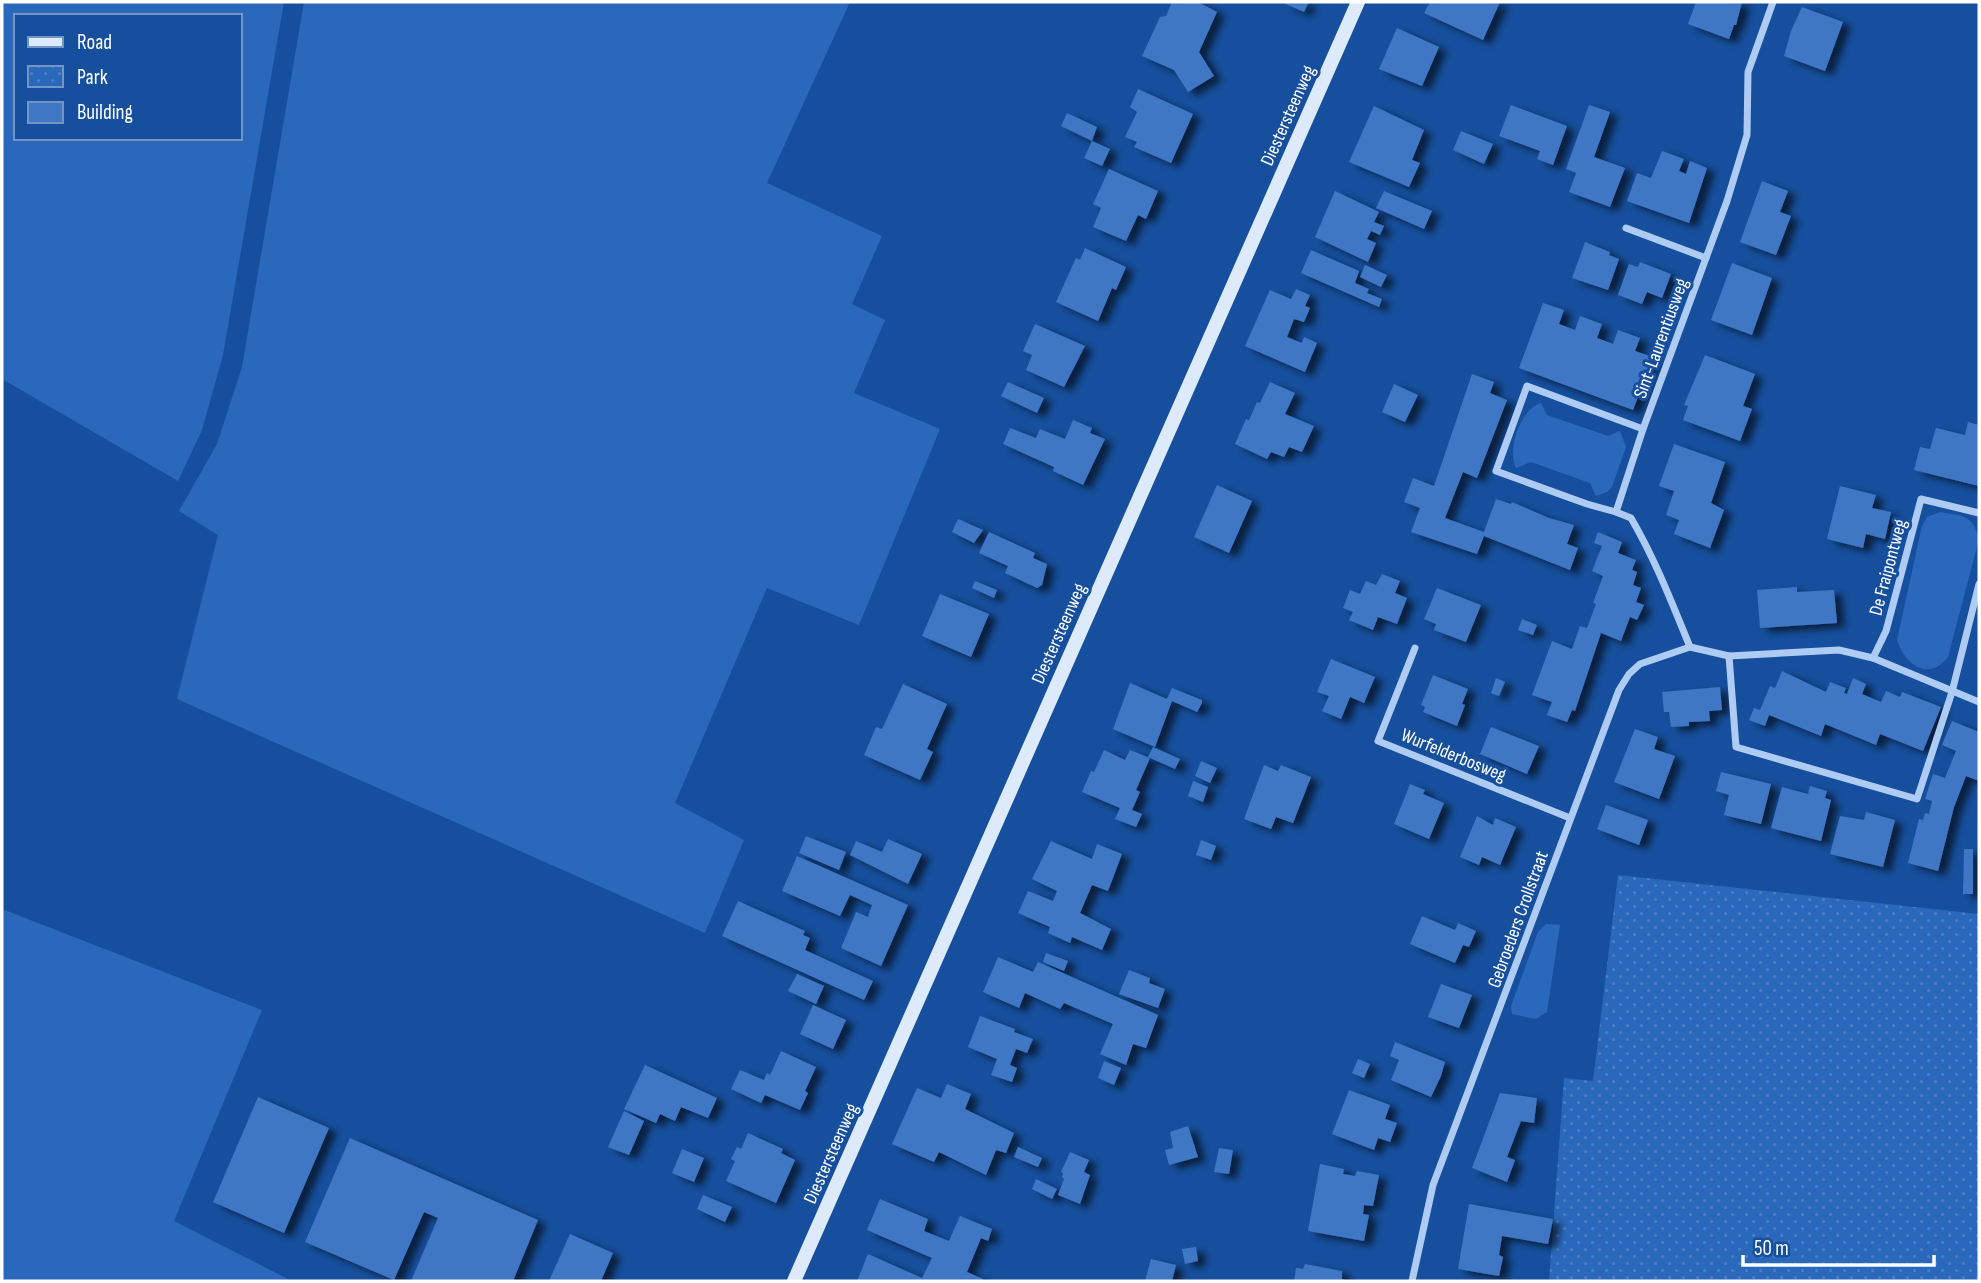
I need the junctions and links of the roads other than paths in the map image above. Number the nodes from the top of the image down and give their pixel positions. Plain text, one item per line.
1 (1358, 2) edge
2 (1773, 2) edge
3 (1626, 228) dead end
4 (1706, 258) junction
5 (1643, 429) junction
6 (1616, 512) junction
7 (1979, 513) edge
8 (1979, 584) edge
9 (1690, 647) junction
10 (1415, 649) dead end
11 (1729, 656) junction
12 (1872, 658) junction
13 (1952, 692) junction
14 (1979, 702) edge
15 (1570, 818) junction
16 (794, 1281) edge
17 (1412, 1281) edge

1 - 16 main road, Diestersteenweg
2 - 4 street, Sint-Laurentiusweg
3 - 4 street, Sint-Laurentiusweg
4 - 5 street, Sint-Laurentiusweg
5 - 6 street, Sint-Laurentiusweg
5 - 6 street, Sint-Laurentiusweg
6 - 9 street, Sint-Laurentiusweg
7 - 12 street, De Fraipontweg
8 - 13 street
9 - 11 street
9 - 15 street, Gebroeders Crollstraat
10 - 15 street, Wurfelderbosweg
11 - 12 street
11 - 13 street
12 - 13 street
13 - 14 street
15 - 17 street, Gebroeders Crollstraat

